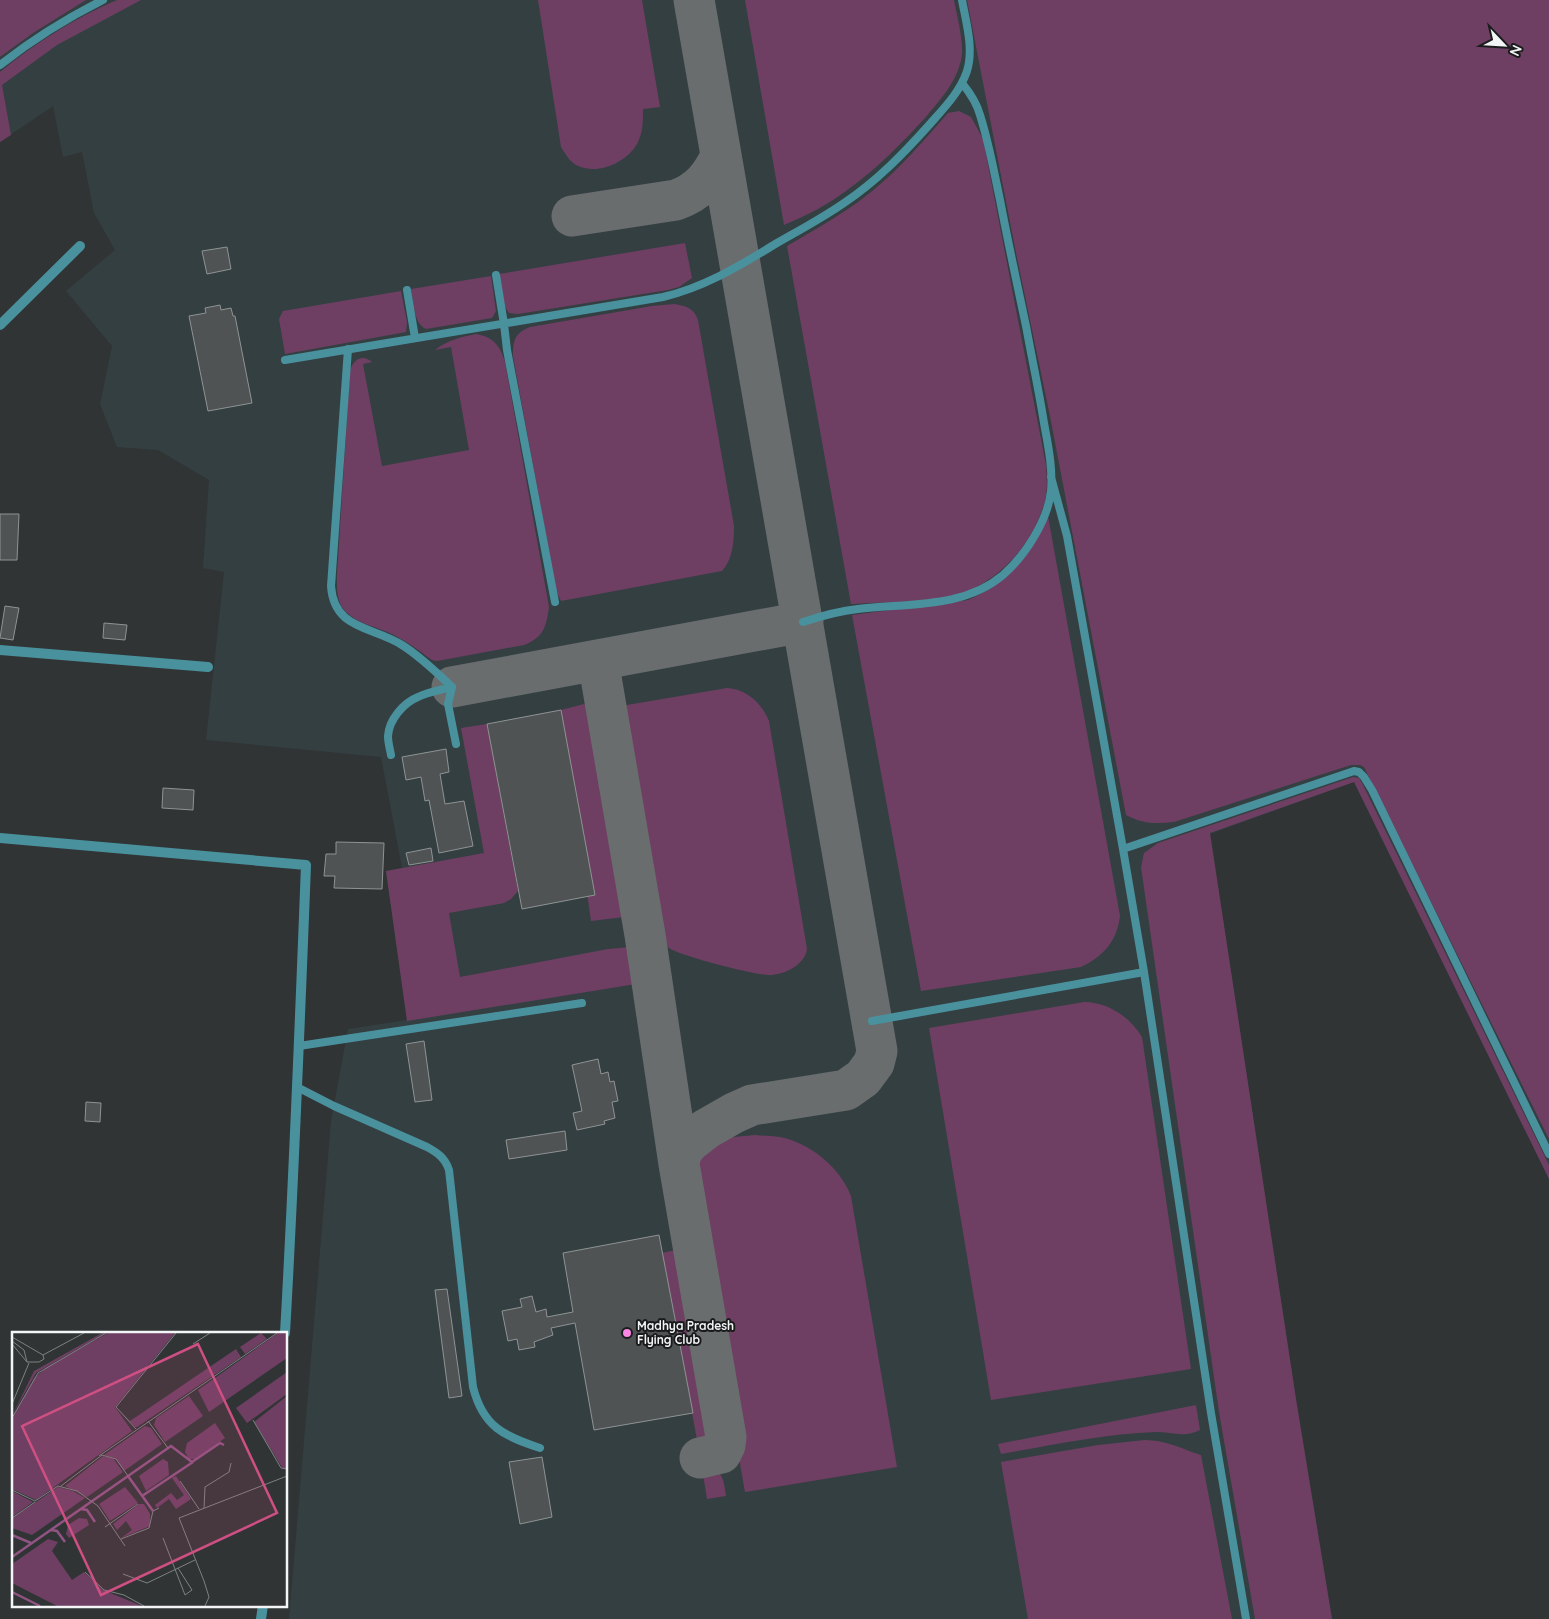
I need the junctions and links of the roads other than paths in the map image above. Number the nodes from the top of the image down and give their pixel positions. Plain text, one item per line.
1 (103, 0) edge
2 (962, 0) edge
3 (0, 65) edge
4 (962, 83) junction
5 (80, 246) dead end
6 (496, 275) dead end
7 (407, 290) dead end
8 (504, 324) junction
9 (0, 325) edge
10 (415, 338) junction
11 (348, 349) junction
12 (285, 360) dead end
13 (1051, 477) junction
14 (555, 602) dead end
15 (803, 622) dead end
16 (0, 650) edge
17 (208, 667) dead end
18 (452, 687) junction
19 (456, 744) dead end
20 (391, 756) dead end
21 (0, 838) edge
22 (1123, 850) junction
23 (1144, 972) junction
24 (582, 1003) dead end
25 (872, 1021) dead end
26 (298, 1046) junction
27 (296, 1087) junction
28 (1549, 1154) edge
29 (285, 1332) edge
30 (540, 1448) dead end
31 (263, 1606) edge
32 (262, 1619) edge
33 (1246, 1619) edge

1 - 3 lane
2 - 4 lane
4 - 8 lane
4 - 13 lane
5 - 9 street
6 - 8 lane
7 - 10 lane
8 - 10 lane
8 - 14 lane
10 - 11 lane
11 - 12 lane
11 - 18 lane
13 - 15 lane
13 - 22 lane
16 - 17 street
18 - 19 lane
18 - 20 lane
21 - 26 street
22 - 23 lane
22 - 28 lane
23 - 25 lane
23 - 33 lane
24 - 26 lane
26 - 27 street
27 - 29 street
27 - 30 lane
31 - 32 street

